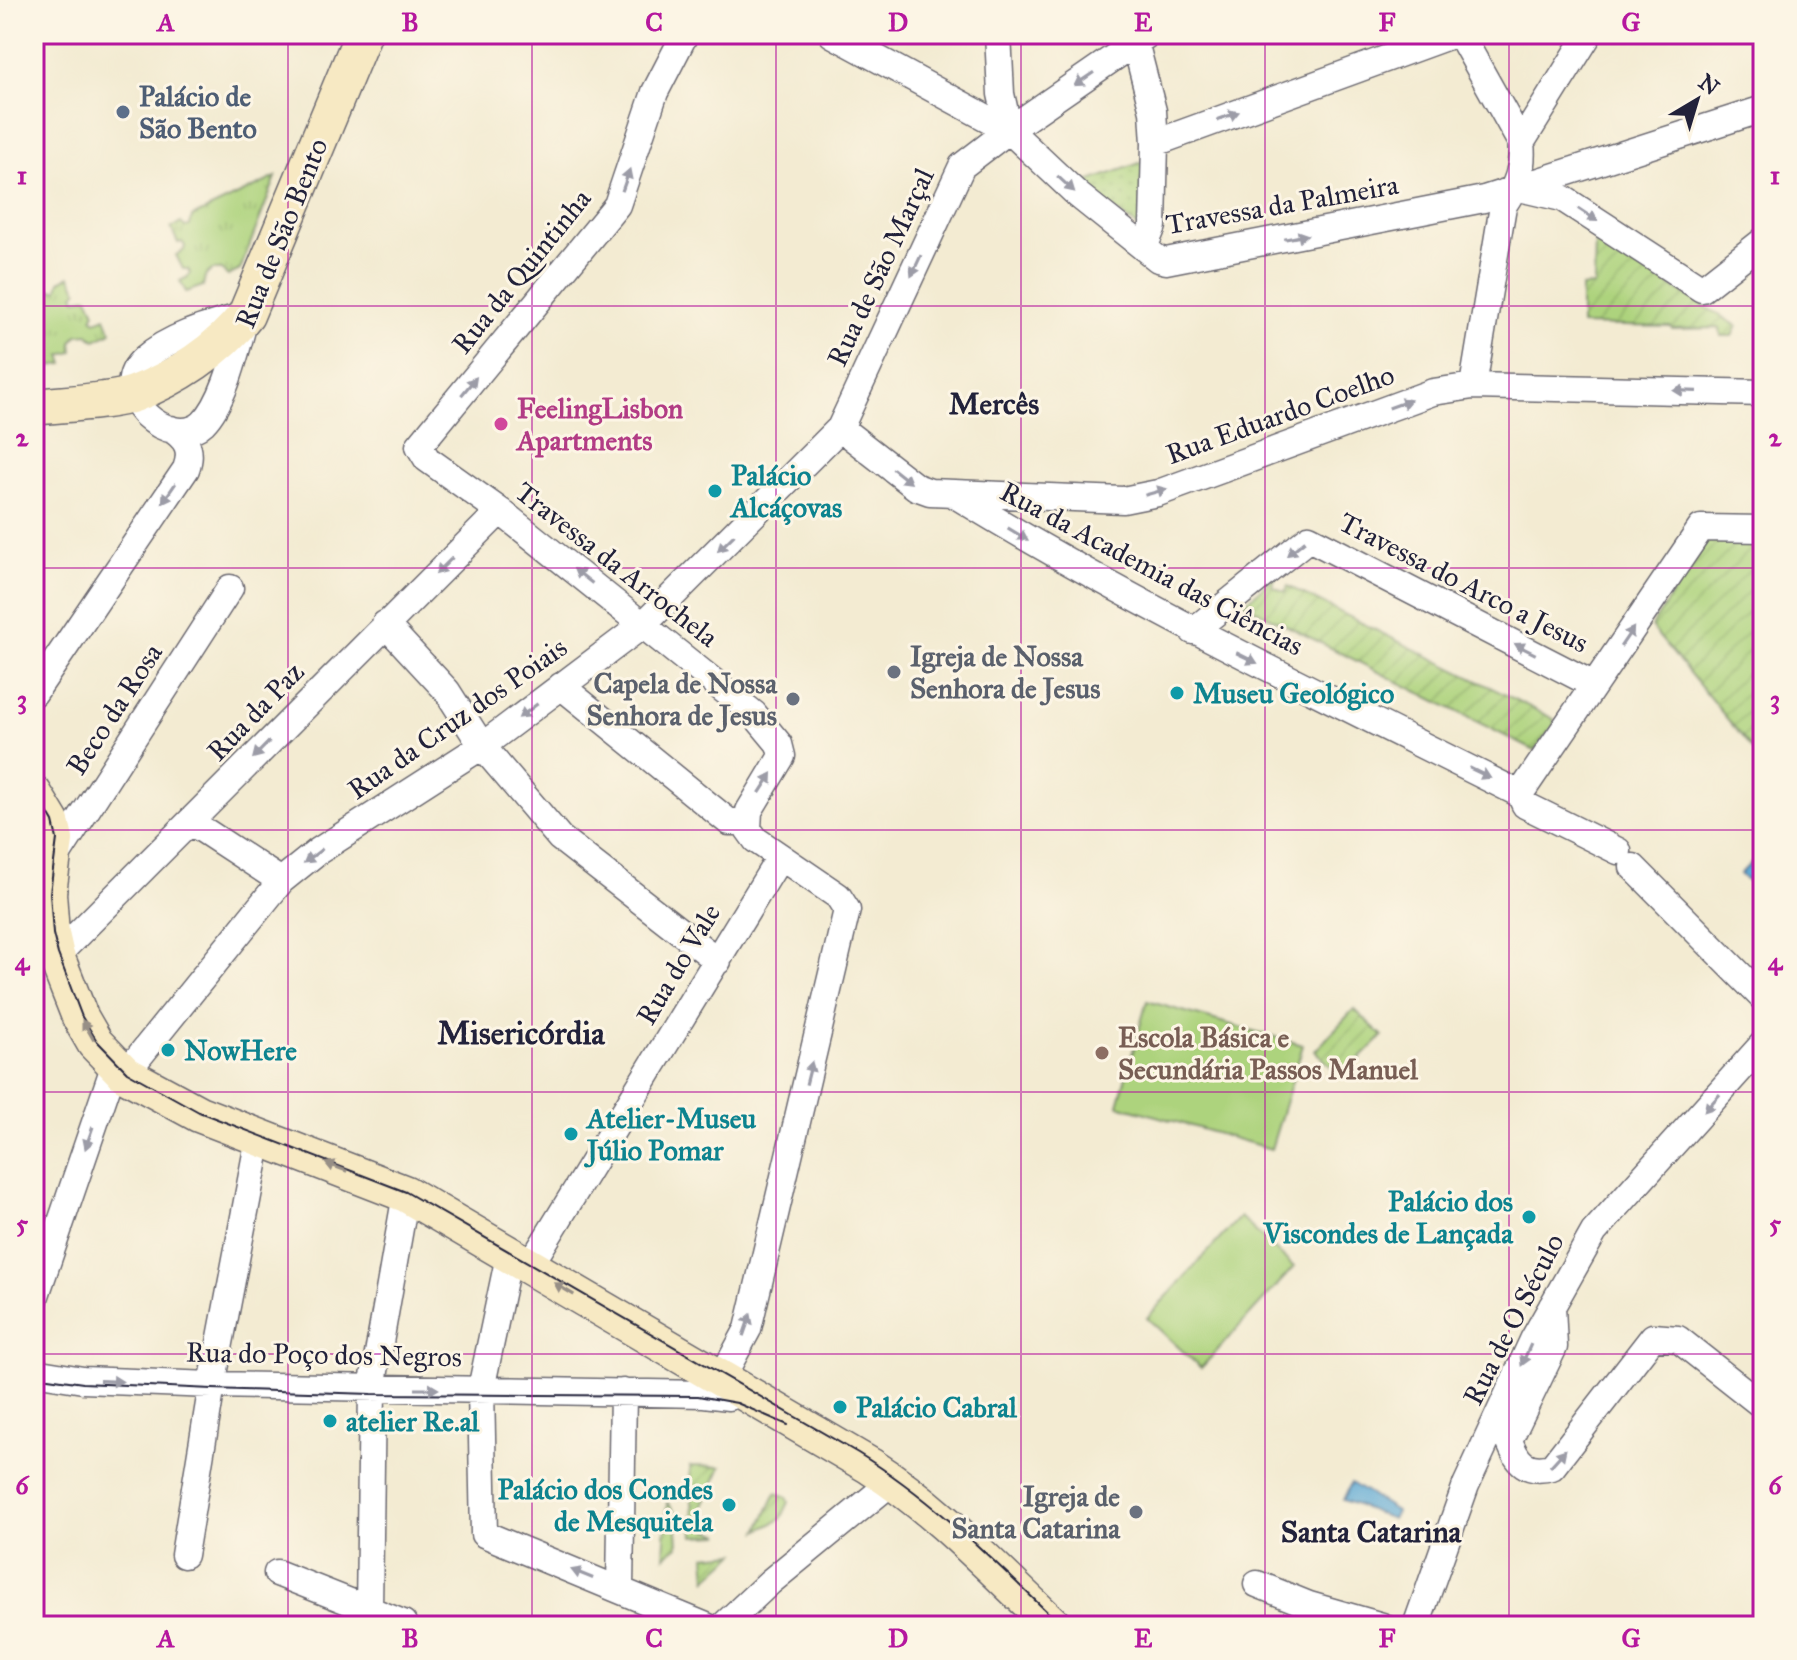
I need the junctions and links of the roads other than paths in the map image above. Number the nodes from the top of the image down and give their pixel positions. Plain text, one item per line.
1 (363, 34) edge
2 (685, 34) edge
3 (832, 34) edge
4 (998, 34) edge
5 (1457, 34) edge
6 (1589, 34) edge
7 (1139, 37) edge
8 (1763, 109) edge
9 (1009, 130) junction
10 (1155, 143) junction
11 (1521, 143) junction
12 (1516, 187) junction
13 (1763, 241) edge
14 (1144, 248) junction
15 (246, 315) junction
16 (1473, 386) junction
17 (1763, 393) edge
18 (132, 395) junction
19 (34, 407) edge
20 (840, 428) junction
21 (183, 429) junction
22 (419, 446) joint
23 (952, 494) junction
24 (500, 511) junction
25 (1763, 529) edge
26 (230, 588) dead end
27 (385, 624) junction
28 (644, 624) junction
29 (1193, 631) junction
30 (1594, 685) junction
31 (561, 686) junction
32 (34, 693) edge
33 (482, 746) junction
34 (34, 794) edge
35 (1520, 794) junction
36 (191, 822) junction
37 (747, 822) junction
38 (780, 857) junction
39 (51, 865) junction
40 (281, 881) junction
41 (56, 956) junction
42 (718, 961) junction
43 (1763, 998) edge
44 (1763, 1044) edge
45 (120, 1069) junction
46 (259, 1138) junction
47 (406, 1194) junction
48 (46, 1222) edge
49 (519, 1262) junction
50 (34, 1301) edge
51 (1552, 1302) junction
52 (34, 1372) edge
53 (212, 1385) junction
54 (717, 1386) junction
55 (372, 1388) junction
56 (481, 1389) junction
57 (618, 1392) junction
58 (1763, 1406) edge
59 (900, 1486) junction
60 (184, 1555) dead end
61 (277, 1573) dead end
62 (1257, 1584) dead end
63 (620, 1589) junction
64 (369, 1610) junction
65 (1304, 1615) edge
66 (403, 1623) dead end
67 (1046, 1624) edge
68 (706, 1626) edge
69 (723, 1626) edge
70 (1382, 1626) edge
71 (1416, 1626) edge

1 - 15 street, Rua de São Bento
22 -> 2 street, Rua da Quintinha
3 - 9 street, Travessa da Palmeira
4 - 9 street
10 -> 5 street
5 - 11 street
6 - 11 street
7 -> 9 street, Rua de São Marçal
7 - 10 street
8 - 12 street, Travessa da Palmeira
9 -> 14 street, Travessa da Palmeira
9 -> 20 street, Rua de São Marçal
10 - 14 street
11 - 12 street
12 -> 13 street
14 -> 12 street, Travessa da Palmeira
12 - 16 street
15 - 18 street
15 - 21 street, Rua de São Bento
17 -> 16 street, Rua Eduardo Coelho
23 -> 16 street, Rua Eduardo Coelho
18 - 19 street
18 - 21 street
20 -> 23 street, Rua Eduardo Coelho
20 -> 28 street, Rua da Cruz dos Poiais
21 -> 32 street
22 - 24 street, Travessa da Arrochela
23 -> 29 street, Rua da Academia das Ciências
24 -> 27 street, Rua da Paz
28 -> 24 street, Travessa da Arrochela
30 -> 25 street
26 - 39 street, Beco da Rosa
27 - 33 street
27 -> 36 street, Rua da Paz
28 - 31 street, Rua da Cruz dos Poiais
37 -> 28 street, Travessa da Arrochela
30 -> 29 street, Travessa do Arco a Jesus
29 -> 35 street, Rua da Academia das Ciências
30 - 35 street
31 -> 33 street, Rua da Cruz dos Poiais
31 - 37 street
33 -> 40 street, Rua da Cruz dos Poiais
33 - 42 street
34 - 39 street
35 - 43 street, Rua da Academia das Ciências
36 - 40 street
36 - 41 street, Rua da Paz
37 - 38 street
38 - 42 street, Rua do Vale
54 -> 38 street
39 - 41 street
40 - 45 street, Rua da Cruz dos Poiais
45 -> 41 street
42 - 49 street, Rua do Vale
44 -> 51 street, Rua de O Século
45 - 46 street
45 -> 48 street, Rua da Cruz dos Poiais
47 -> 46 street
46 - 53 street
47 - 49 street
47 - 55 street
48 - 50 street, Rua da Cruz dos Poiais
54 -> 49 street
49 - 56 street, Rua do Vale
51 -> 58 street
51 -> 71 street, Rua de O Século
52 -> 53 street, Rua do Poço dos Negros
53 - 55 street, Rua do Poço dos Negros
53 - 60 street
54 - 57 street, Rua do Poço dos Negros
54 - 59 street
55 -> 56 street, Rua do Poço dos Negros
55 - 64 street
56 - 57 street, Rua do Poço dos Negros
63 -> 56 street, Rua do Vale
57 - 63 street
59 - 67 street
59 - 69 street
61 - 64 street
62 - 65 street
63 - 68 street
64 - 66 street
65 - 70 street

